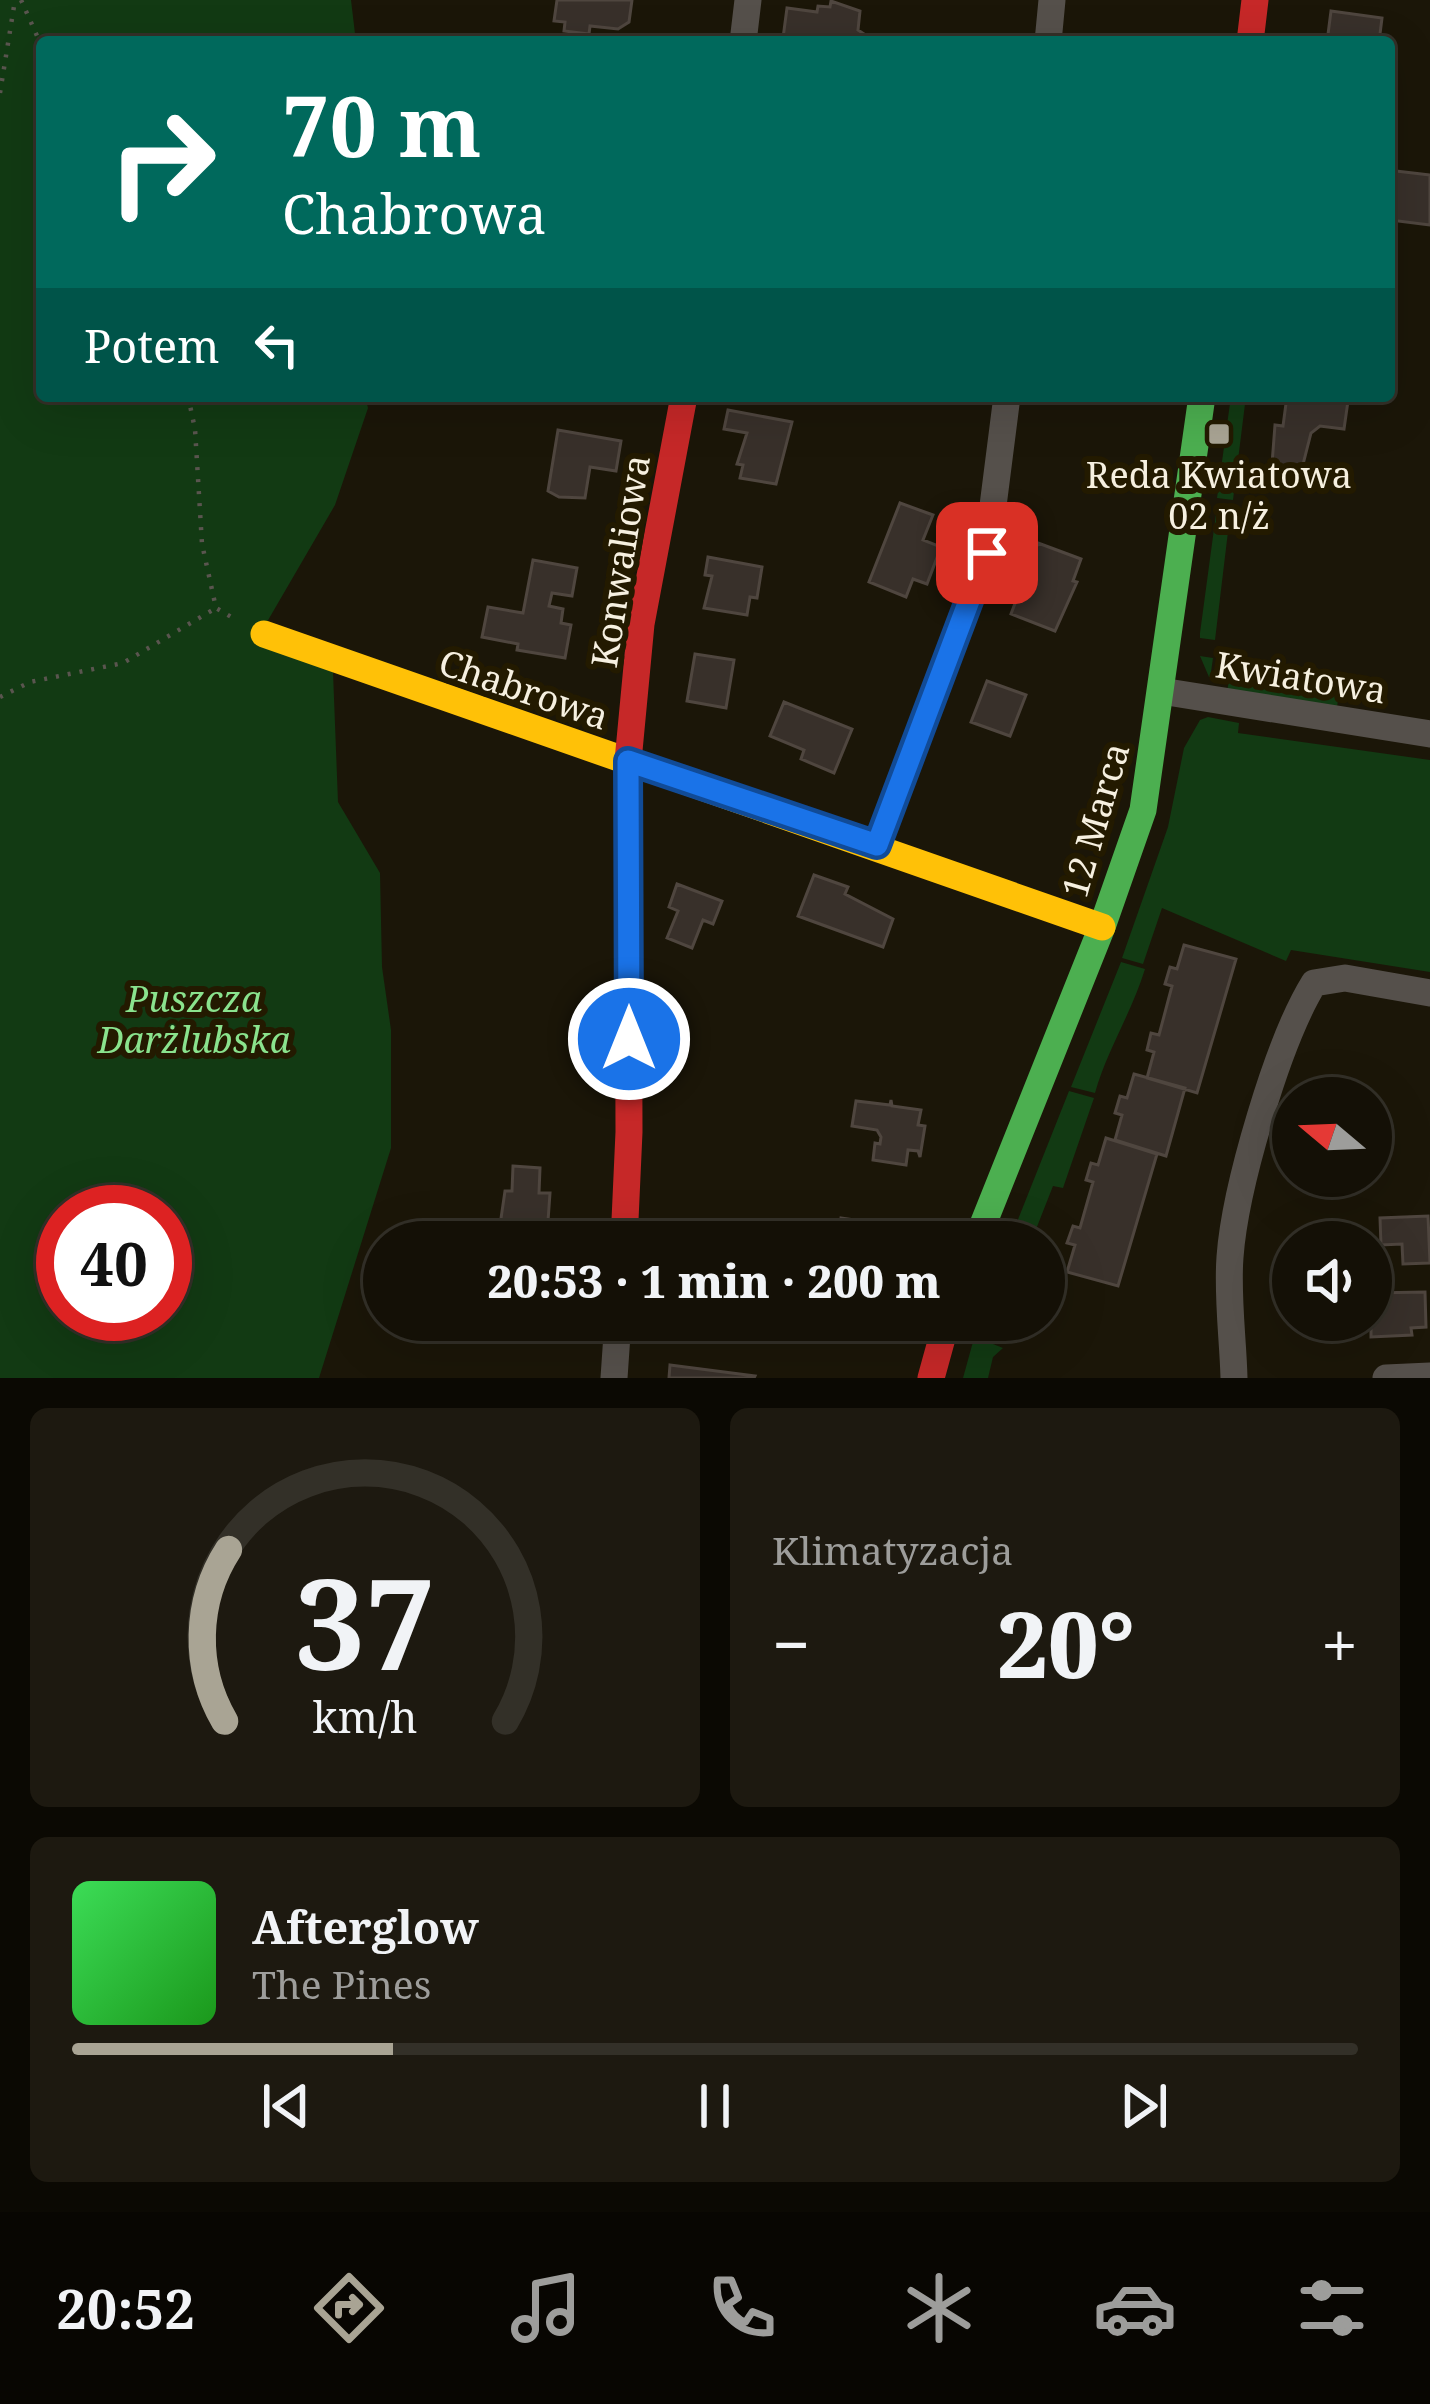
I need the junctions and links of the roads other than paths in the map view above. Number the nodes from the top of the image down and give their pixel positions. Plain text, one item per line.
1 (748, 0) edge
2 (1052, 0) edge
3 (1255, 0) edge
4 (744, 36) edge
5 (1049, 36) edge
6 (1251, 36) edge
7 (683, 402) edge
8 (1006, 402) edge
9 (1201, 402) edge
10 (264, 634) road end
11 (1162, 691) junction
12 (1430, 734) edge
13 (628, 761) junction
14 (877, 845) junction
15 (1102, 927) junction
16 (1430, 993) edge
17 (625, 1221) edge
18 (984, 1221) edge
19 (617, 1341) edge
20 (941, 1341) edge
21 (1430, 1376) edge
22 (614, 1378) edge
23 (931, 1378) edge
24 (1234, 1378) edge
25 (1386, 1378) edge

1 - 4 street
2 - 5 street
3 - 6 street
7 - 13 street, Konwaliowa
8 - 14 street
9 - 11 street, 12 Marca
10 - 13 street, Chabrowa
11 - 12 street, Kwiatowa
11 - 15 street, 12 Marca
13 - 14 street, Chabrowa
13 - 17 street, Konwaliowa
14 - 15 street, Chabrowa
15 - 18 street, 12 Marca
16 - 24 street
19 - 22 street
20 - 23 street
21 - 25 street

